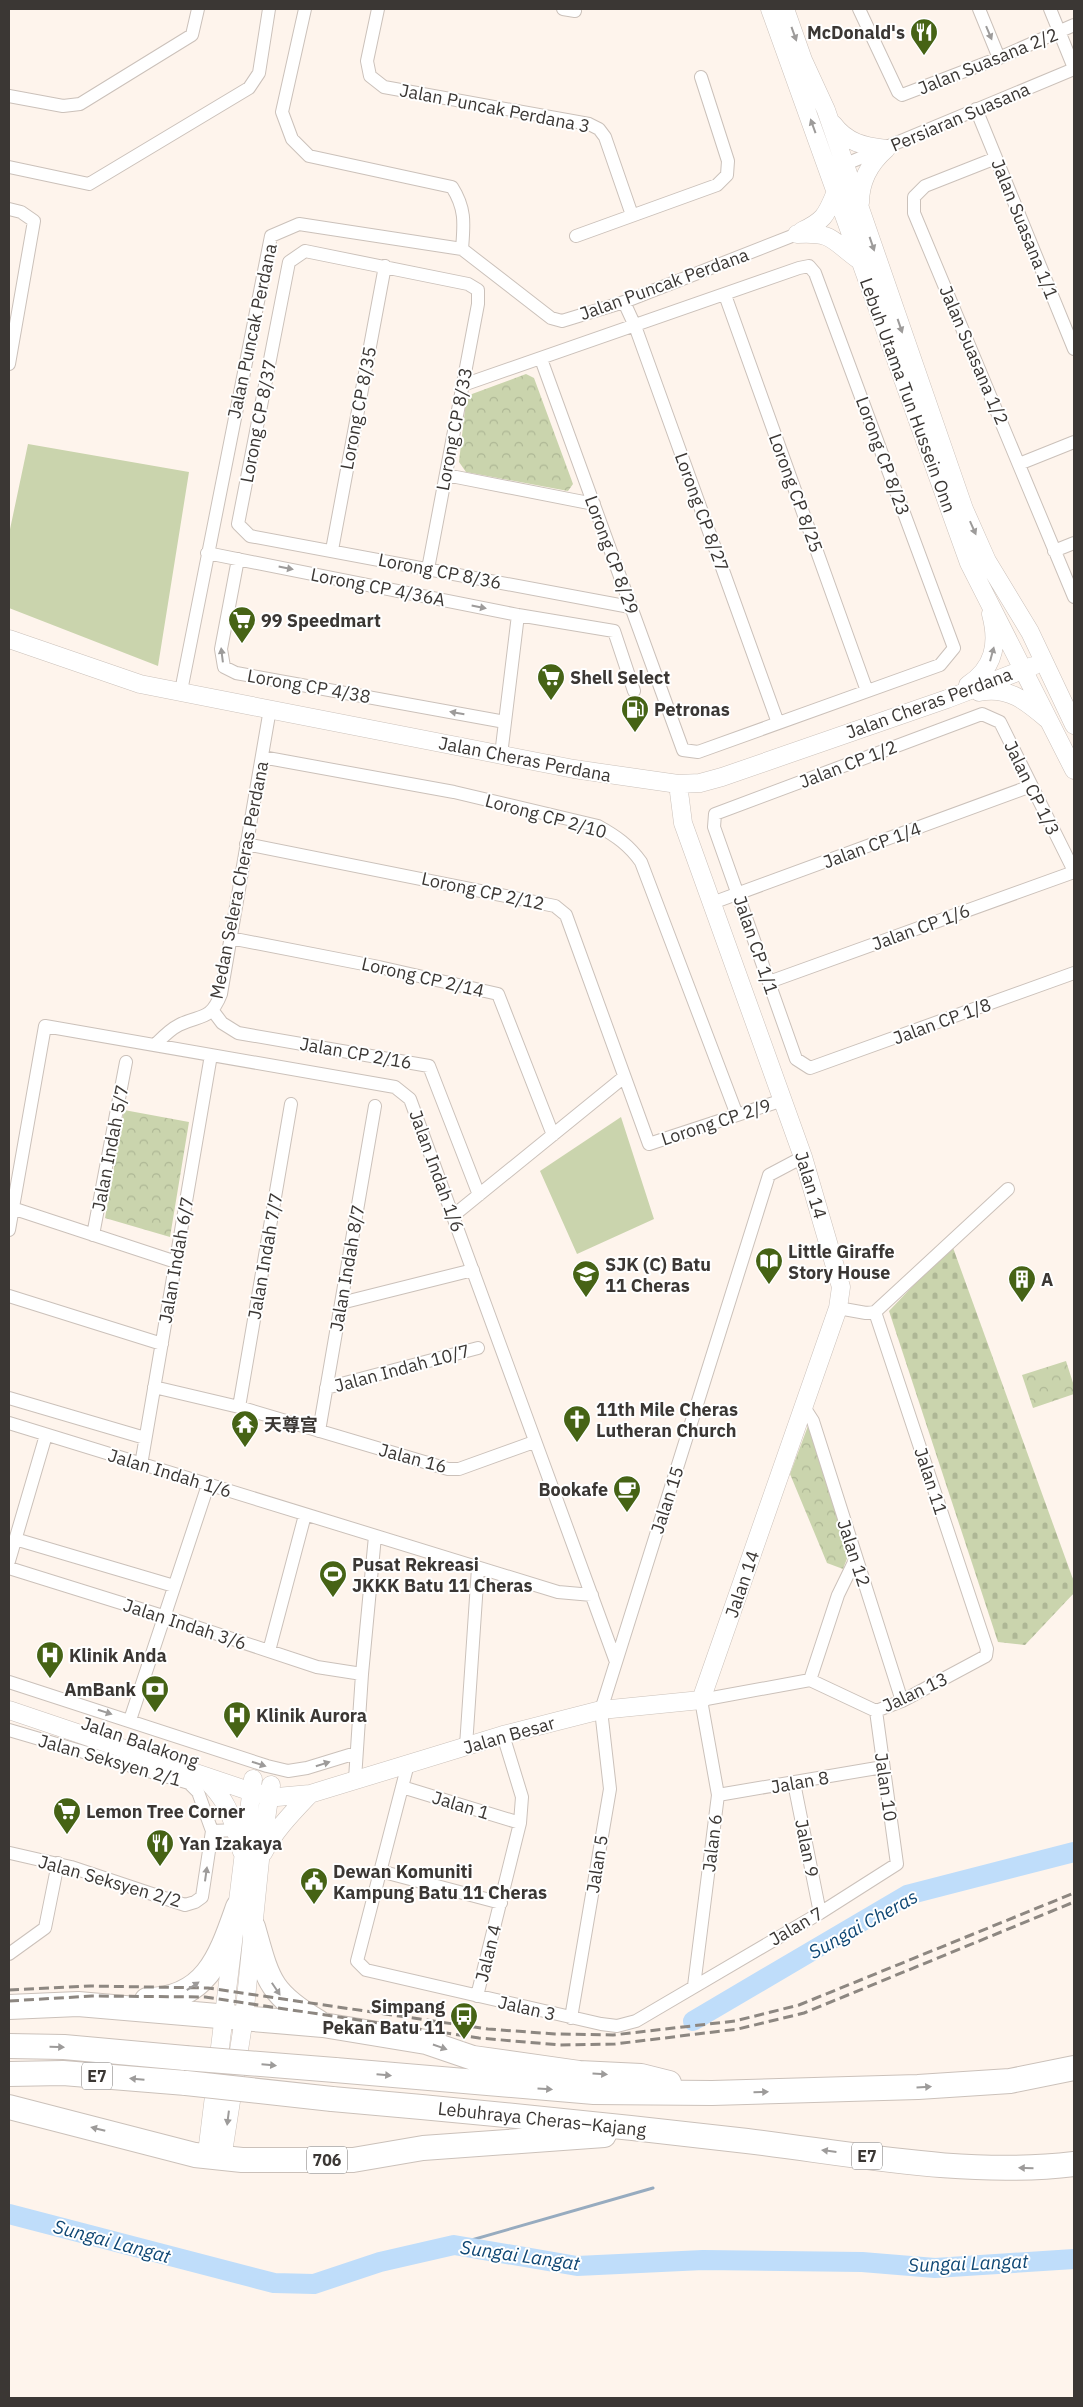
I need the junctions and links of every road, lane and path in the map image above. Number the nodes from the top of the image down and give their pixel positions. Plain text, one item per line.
1 (198, 9) edge
2 (269, 9) edge
3 (305, 9) edge
4 (378, 9) edge
5 (770, 9) edge
6 (785, 9) edge
7 (859, 9) edge
8 (979, 9) edge
9 (1050, 9) edge
10 (1074, 25) edge
11 (1059, 32) junction
12 (999, 58) junction
13 (1074, 68) edge
14 (701, 77) dead end
15 (9, 96) edge
16 (976, 109) junction
17 (830, 119) junction
18 (886, 149) junction
19 (996, 158) junction
20 (9, 167) edge
21 (837, 169) junction
22 (836, 194) junction
23 (860, 208) junction
24 (9, 209) edge
25 (632, 215) junction
26 (797, 234) junction
27 (576, 236) dead end
28 (462, 249) junction
29 (859, 260) junction
30 (385, 266) junction
31 (725, 294) junction
32 (624, 302) junction
33 (13, 309) edge
34 (635, 326) junction
35 (1074, 349) edge
36 (540, 359) junction
37 (9, 364) edge
38 (463, 385) junction
39 (1074, 442) edge
40 (1019, 464) junction
41 (446, 475) junction
42 (594, 504) junction
43 (250, 536) joint
44 (1074, 542) edge
45 (332, 550) junction
46 (1054, 551) junction
47 (207, 553) junction
48 (238, 559) junction
49 (428, 569) junction
50 (985, 595) junction
51 (1074, 597) edge
52 (630, 606) junction
53 (1013, 606) junction
54 (518, 615) junction
55 (9, 639) edge
56 (1029, 667) junction
57 (181, 691) junction
58 (634, 691) dead end
59 (866, 691) junction
60 (946, 699) junction
61 (270, 709) junction
62 (982, 714) joint
63 (505, 722) junction
64 (1051, 722) junction
65 (778, 723) junction
66 (1074, 725) edge
67 (501, 755) junction
68 (262, 757) junction
69 (1074, 770) edge
70 (678, 784) junction
71 (1031, 786) junction
72 (715, 814) joint
73 (246, 844) junction
74 (1074, 872) edge
75 (738, 894) junction
76 (712, 903) junction
77 (230, 938) junction
78 (1074, 973) edge
79 (769, 982) junction
80 (213, 1011) junction
81 (155, 1045) junction
82 (212, 1056) junction
83 (126, 1062) dead end
84 (810, 1068) joint
85 (624, 1077) junction
86 (783, 1100) junction
87 (291, 1104) dead end
88 (375, 1106) dead end
89 (737, 1115) junction
90 (553, 1135) junction
91 (648, 1144) joint
92 (803, 1157) junction
93 (1008, 1190) dead end
94 (478, 1195) junction
95 (12, 1208) junction
96 (454, 1215) junction
97 (9, 1230) edge
98 (93, 1235) junction
99 (176, 1262) junction
100 (473, 1270) junction
101 (9, 1296) edge
102 (341, 1303) junction
103 (838, 1308) junction
104 (875, 1312) junction
105 (162, 1344) junction
106 (478, 1348) dead end
107 (154, 1387) junction
108 (326, 1388) junction
109 (9, 1398) edge
110 (239, 1407) junction
111 (804, 1407) junction
112 (9, 1423) edge
113 (319, 1431) junction
114 (46, 1435) junction
115 (145, 1438) junction
116 (534, 1442) junction
117 (141, 1465) junction
118 (208, 1485) junction
119 (305, 1515) junction
120 (375, 1536) junction
121 (15, 1539) junction
122 (856, 1558) junction
123 (9, 1561) edge
124 (9, 1568) edge
125 (478, 1568) junction
126 (174, 1586) junction
127 (592, 1596) junction
128 (166, 1617) junction
129 (987, 1649) joint
130 (269, 1651) junction
131 (616, 1662) junction
132 (362, 1674) junction
133 (810, 1680) junction
134 (9, 1682) edge
135 (9, 1698) edge
136 (701, 1700) junction
137 (902, 1701) junction
138 (9, 1710) edge
139 (601, 1710) junction
140 (876, 1710) junction
141 (130, 1720) junction
142 (9, 1730) edge
143 (503, 1735) junction
144 (466, 1746) junction
145 (356, 1753) junction
146 (408, 1764) junction
147 (883, 1767) junction
148 (200, 1774) junction
149 (355, 1779) junction
150 (794, 1784) junction
151 (252, 1786) junction
152 (402, 1787) junction
153 (270, 1790) junction
154 (315, 1792) junction
155 (718, 1796) junction
156 (520, 1823) junction
157 (236, 1830) junction
158 (212, 1832) junction
159 (9, 1854) edge
160 (252, 1861) junction
161 (58, 1863) junction
162 (898, 1864) joint
163 (380, 1871) junction
164 (501, 1903) junction
165 (238, 1907) junction
166 (820, 1913) junction
167 (253, 1927) junction
168 (9, 1954) edge
169 (694, 1986) junction
170 (477, 1996) junction
171 (78, 2004) junction
172 (9, 2007) edge
173 (234, 2017) junction
174 (571, 2018) junction
175 (324, 2025) junction
176 (9, 2046) edge
177 (1074, 2068) edge
178 (9, 2074) edge
179 (712, 2093) junction
180 (9, 2107) edge
181 (661, 2131) junction
182 (145, 2140) junction
183 (510, 2141) junction
184 (216, 2145) junction
185 (1074, 2164) edge

1 - 15 street
2 - 20 street
3 - 28 street
4 - 25 street, Jalan Puncak Perdana 3
21 -> 5 street, Lebuh Utama Tun Hussein Onn
6 -> 17 street, Lebuh Utama Tun Hussein Onn
7 - 12 street, Jalan Suasana 2/2
8 -> 12 street
9 - 11 street
10 - 11 street, Jalan Suasana 2/2
11 - 12 street, Jalan Suasana 2/2
11 - 13 street
13 - 16 street, Persiaran Suasana
14 - 25 street
16 - 18 street, Persiaran Suasana
16 - 19 street, Jalan Suasana 1/1
17 - 18 street
17 - 21 street, Lebuh Utama Tun Hussein Onn
18 - 21 street, Persiaran Suasana
18 - 23 street
19 - 35 street, Jalan Suasana 1/1
19 - 40 street, Jalan Suasana 1/2
21 - 22 street, Lebuh Utama Tun Hussein Onn
21 - 23 street, Lebuh Utama Tun Hussein Onn
22 - 26 street
22 - 29 street, Lebuh Utama Tun Hussein Onn
23 -> 53 street, Lebuh Utama Tun Hussein Onn
24 - 33 street
25 - 27 street
26 - 29 street
26 - 32 street, Jalan Puncak Perdana
28 - 32 street, Jalan Puncak Perdana
28 - 47 street, Jalan Puncak Perdana
29 - 50 street, Lebuh Utama Tun Hussein Onn
30 - 38 street, Lorong CP 8/33
30 - 43 street, Lorong CP 8/37
30 - 45 street, Lorong CP 8/35
31 - 34 street
31 - 59 street, Lorong CP 8/25
31 - 59 street, Lorong CP 8/23
32 - 34 street, Lorong CP 8/27
33 - 37 street
34 - 36 street
34 - 65 street, Lorong CP 8/27
36 - 38 street
36 - 42 street, Lorong CP 8/29
38 - 41 street, Lorong CP 8/33
39 - 40 street
40 - 46 street, Jalan Suasana 1/2
41 - 42 street
41 - 49 street, Lorong CP 8/33
42 - 52 street, Lorong CP 8/29
43 - 45 street, Lorong CP 8/36
44 - 46 street
45 - 49 street, Lorong CP 8/36
46 - 51 street, Jalan Suasana 1/2
47 - 48 street, Lorong CP 4/36A
47 - 57 street, Jalan Puncak Perdana
48 -> 54 street, Lorong CP 4/36A
63 -> 48 street, Lorong CP 4/38
49 - 52 street, Lorong CP 8/36
50 - 56 street, Lebuh Utama Tun Hussein Onn
60 -> 50 street
52 - 65 street, Lorong CP 8/29
53 - 56 street
53 - 66 street, Lebuh Utama Tun Hussein Onn
54 - 58 street, Lorong CP 4/36A
54 - 63 street
55 - 57 street, Jalan Cheras Perdana
56 - 60 street, Jalan Cheras Perdana
56 - 64 street, Lebuh Utama Tun Hussein Onn
56 - 66 street
57 - 61 street, Jalan Cheras Perdana
59 - 65 street
60 - 64 street
60 - 70 street, Jalan Cheras Perdana
61 - 67 street, Jalan Cheras Perdana
61 - 68 street, Medan Selera Cheras Perdana
62 - 71 street, Jalan CP 1/3
62 - 72 street, Jalan CP 1/2
63 - 67 street
64 - 69 street, Lebuh Utama Tun Hussein Onn
67 - 70 street, Jalan Cheras Perdana
68 - 73 street, Medan Selera Cheras Perdana
68 - 89 street, Lorong CP 2/10
70 - 76 street, Jalan 14
71 - 74 street, Jalan CP 1/3
71 - 75 street, Jalan CP 1/4
72 - 75 street, Jalan CP 1/1
73 - 77 street, Medan Selera Cheras Perdana
73 - 85 street, Lorong CP 2/12
74 - 79 street, Jalan CP 1/6
75 - 76 street, Jalan CP 1/4
75 - 79 street, Jalan CP 1/1
76 - 86 street, Jalan 14
77 - 80 street, Medan Selera Cheras Perdana
77 - 90 street, Lorong CP 2/14
78 - 84 street, Jalan CP 1/8
79 - 84 street, Jalan CP 1/1
80 - 81 street, Medan Selera Cheras Perdana
80 - 94 street, Jalan CP 2/16
81 - 82 street, Jalan Indah 1/6
81 - 95 street, Jalan Indah 1/6
82 - 96 street, Jalan Indah 1/6
82 - 99 street, Jalan Indah 6/7
83 - 98 street, Jalan Indah 5/7
85 - 90 street
85 - 91 street, Lorong CP 2/12
86 - 89 street, Lorong CP 2/9
86 - 92 street, Jalan 14
87 - 110 street, Jalan Indah 7/7
88 - 102 street, Jalan Indah 8/7
89 - 91 street, Lorong CP 2/9
90 - 94 street
92 - 103 street, Jalan 14
92 - 131 street, Jalan 15
93 - 104 street
94 - 96 street
95 - 97 street
95 - 98 street
96 - 100 street, Jalan Indah 1/6
98 - 99 street
99 - 105 street, Jalan Indah 6/7
100 - 102 street
100 - 116 street, Jalan Indah 1/6
101 - 105 street
102 - 108 street, Jalan Indah 8/7
103 - 104 street
103 - 111 street, Jalan 14
104 - 129 street, Jalan 11
105 - 107 street, Jalan Indah 6/7
106 - 108 street, Jalan Indah 10/7
107 - 110 street, Jalan 16
107 - 115 street, Jalan Indah 6/7
108 - 113 street, Jalan Indah 8/7
109 - 115 street
110 - 113 street, Jalan 16
111 - 122 street, Jalan 12
111 - 136 street, Jalan 14
112 - 114 street, Jalan Indah 1/6
113 - 116 street, Jalan 16
114 - 117 street, Jalan Indah 1/6
114 - 121 street
115 - 117 street, Jalan Indah 6/7
116 - 127 street, Jalan Indah 1/6
117 - 118 street, Jalan Indah 1/6
118 - 119 street, Jalan Indah 1/6
118 - 126 street
119 - 120 street, Jalan Indah 1/6
119 - 130 street
120 - 125 street, Jalan Indah 1/6
120 - 132 street
121 - 123 street
121 - 126 street, Jalan Indah 3/6
122 - 133 street
122 - 137 street, Jalan 12
124 - 128 street, Jalan Indah 3/6
125 - 127 street, Jalan Indah 1/6
125 - 144 street
126 - 128 street
127 - 131 street, Jalan Indah 1/6
128 - 130 street, Jalan Indah 3/6
128 - 141 street
129 - 137 street, Jalan 13
130 - 132 street, Jalan Indah 3/6
131 - 139 street, Jalan 15
132 - 145 street
133 - 136 street
133 - 140 street, Jalan 13
134 -> 141 street
135 - 151 street, Jalan Balakong
136 - 139 street, Jalan Besar
136 - 155 street, Jalan 6
137 - 140 street, Jalan 13
138 - 148 street, Jalan Balakong
139 - 143 street, Jalan Besar
139 - 174 street, Jalan 5
140 - 147 street, Jalan 10
141 -> 145 street
142 - 158 street, Jalan Seksyen 2/1
143 - 144 street, Jalan Besar
143 - 156 street, Jalan 4
144 - 146 street, Jalan Besar
145 - 149 street
146 - 149 street, Jalan Besar
146 - 152 street
147 - 150 street, Jalan 8
147 - 162 street, Jalan 10
148 - 151 street, Jalan Balakong
148 - 157 street
149 - 154 street, Jalan Besar
150 - 155 street, Jalan 8
150 - 166 street, Jalan 9
151 - 153 street
151 - 160 street
152 - 156 street, Jalan 1
152 - 163 street
153 - 154 street, Jalan Besar
153 - 160 street
154 - 160 street
155 - 169 street, Jalan 6
156 - 164 street, Jalan 4
157 - 158 street
157 - 160 street
161 -> 158 street, Jalan Seksyen 2/2
159 - 161 street, Jalan Seksyen 2/2
160 - 165 street
160 - 167 street
161 - 168 street
162 - 166 street, Jalan 7
163 - 164 street
163 - 170 street, Jalan 3
164 - 170 street, Jalan 4
171 -> 165 highway
165 - 173 street
166 - 169 street, Jalan 7
167 - 173 street
167 -> 175 highway
169 - 174 street, Jalan 3
170 - 174 street, Jalan 3
171 - 172 highway
171 - 173 highway
173 - 175 highway
173 - 184 street
175 -> 179 highway
176 -> 179 highway, Lebuhraya Cheras–Kajang / E7, bridge
179 -> 177 highway, Lebuhraya Cheras–Kajang / E7
181 -> 178 highway, Lebuhraya Cheras–Kajang / E7, bridge
182 -> 180 highway
181 - 183 highway
185 -> 181 highway, Lebuhraya Cheras–Kajang / E7
182 - 183 highway, 706
182 - 184 highway
183 - 184 highway

